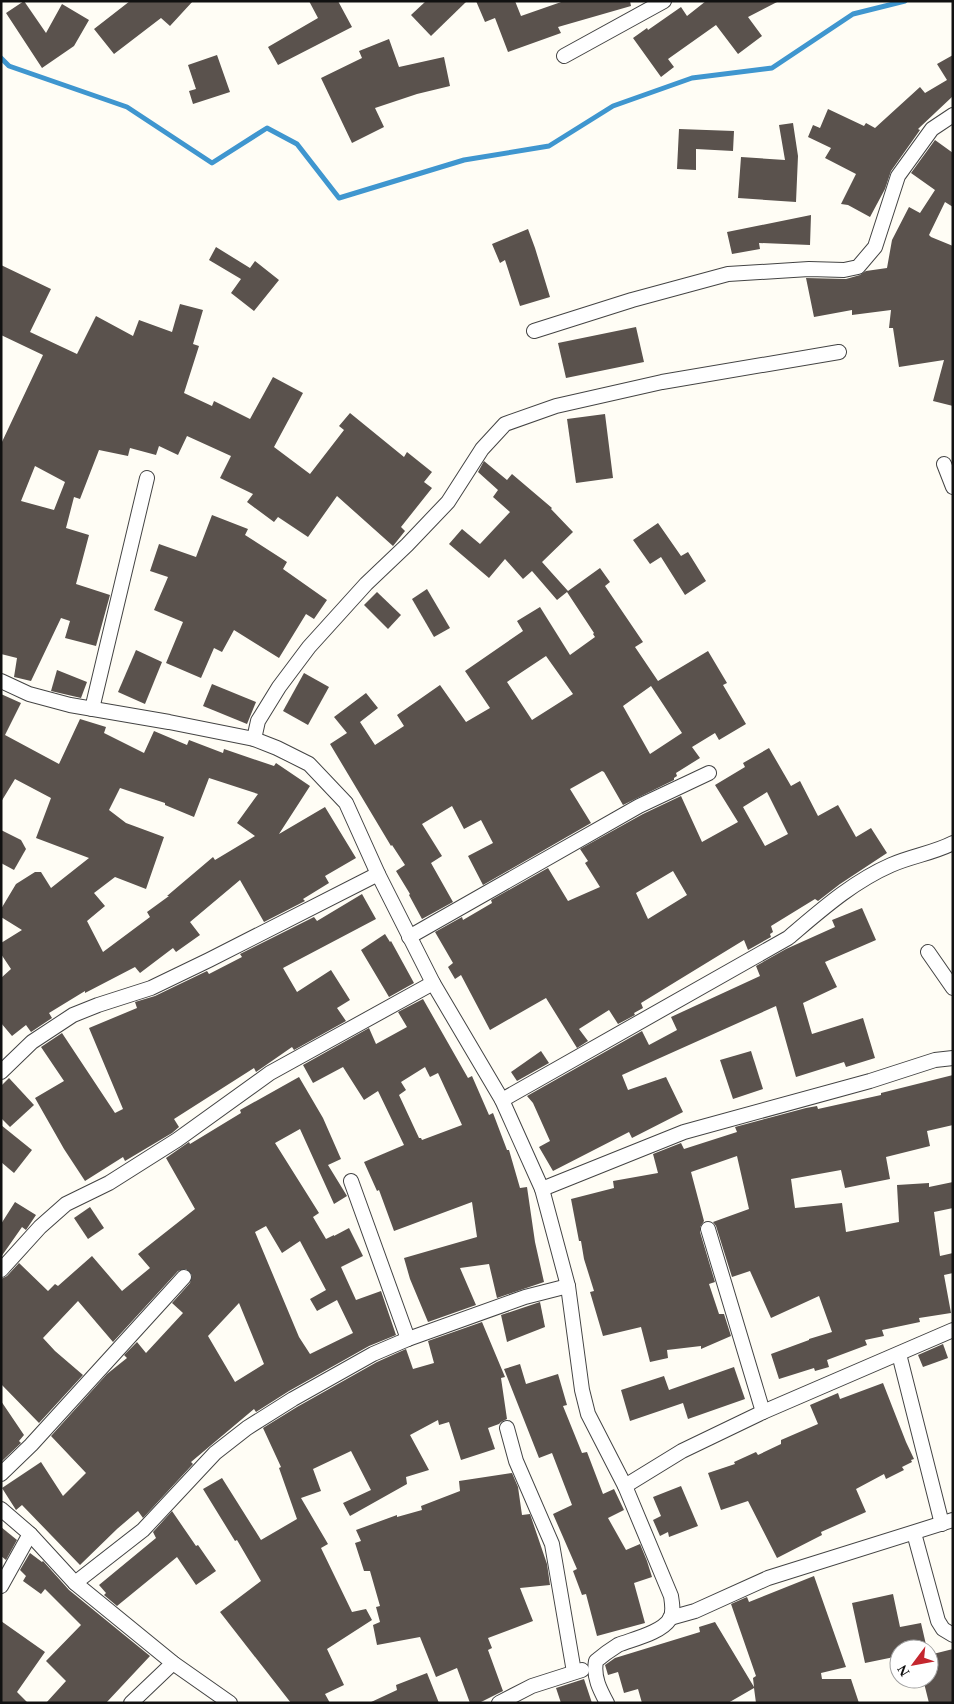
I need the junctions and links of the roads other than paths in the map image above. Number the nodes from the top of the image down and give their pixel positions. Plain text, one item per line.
1 (664, 1) edge
2 (564, 56) dead end
3 (953, 115) edge
4 (534, 331) dead end
5 (839, 352) dead end
6 (944, 464) dead end
7 (148, 478) dead end
8 (953, 487) edge
9 (1, 681) edge
10 (92, 709) junction
11 (254, 739) junction
12 (709, 774) dead end
13 (953, 843) edge
14 (378, 874) junction
15 (410, 937) junction
16 (928, 952) dead end
17 (432, 983) junction
18 (953, 988) edge
19 (953, 1058) edge
20 (1, 1072) edge
21 (502, 1100) junction
22 (351, 1181) dead end
23 (542, 1189) junction
24 (708, 1229) dead end
25 (1, 1270) edge
26 (184, 1278) dead end
27 (568, 1286) junction
28 (953, 1330) edge
29 (408, 1339) junction
30 (900, 1354) junction
31 (763, 1412) junction
32 (507, 1428) dead end
33 (1, 1474) edge
34 (625, 1486) junction
35 (1, 1509) edge
36 (947, 1522) edge
37 (914, 1533) junction
38 (30, 1534) junction
39 (75, 1583) junction
40 (1, 1586) edge
41 (670, 1618) junction
42 (953, 1635) edge
43 (173, 1663) junction
44 (595, 1668) junction
45 (574, 1672) junction
46 (131, 1703) edge
47 (230, 1703) edge
48 (499, 1703) edge
49 (607, 1703) edge

1 - 2 street
3 - 4 street
5 - 11 street
6 - 8 street
7 - 10 street
9 - 10 street
10 - 11 street
11 - 14 street
12 - 15 street
13 - 21 street
14 - 15 street
14 - 20 street
15 - 17 street
16 - 18 street
17 - 21 street
17 - 25 street
19 - 23 street
21 - 23 street
22 - 29 street
23 - 27 street
24 - 31 street
26 - 33 street
27 - 29 street
27 - 34 street
28 - 30 street
29 - 39 street
30 - 31 street
30 - 36 street
31 - 34 street
32 - 45 street
34 - 41 street
35 - 38 street
36 - 37 street
37 - 41 street
37 - 42 street
38 - 39 street
38 - 40 street
39 - 43 street
41 - 44 street
43 - 46 street
43 - 47 street
44 - 45 street
44 - 49 street
45 - 48 street

